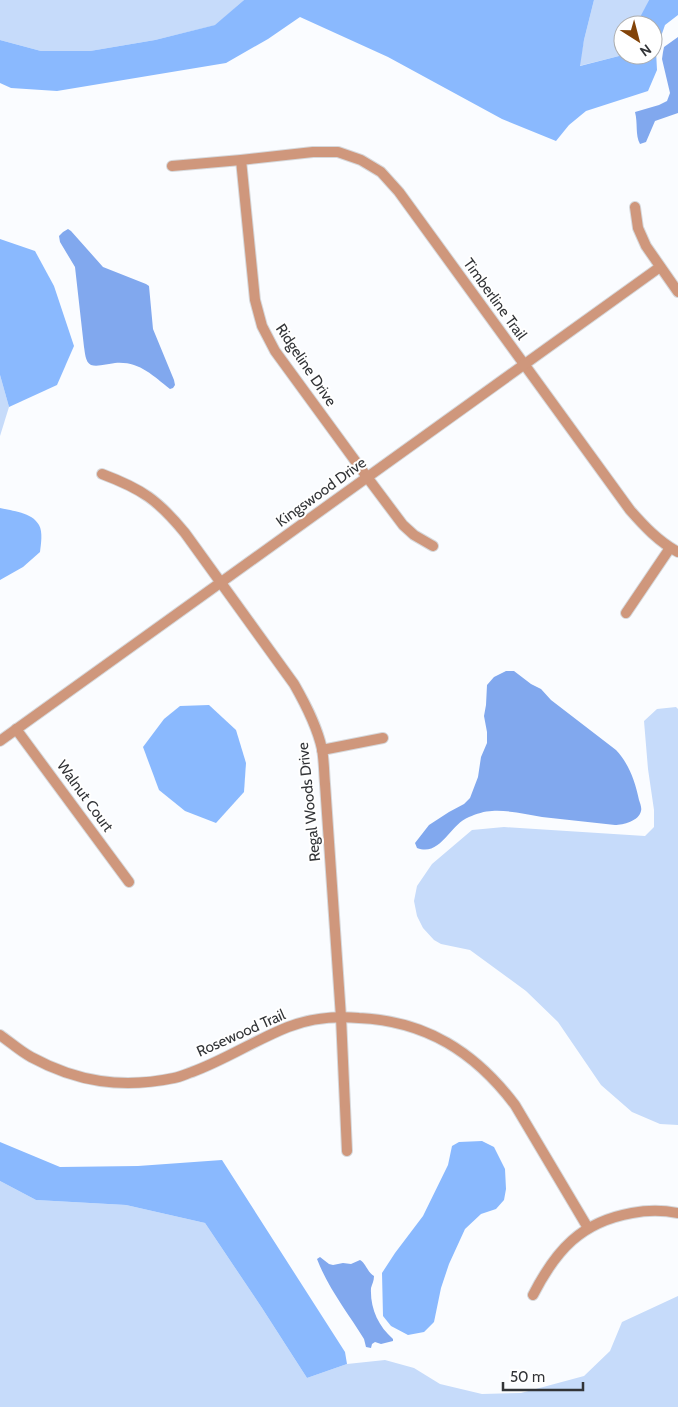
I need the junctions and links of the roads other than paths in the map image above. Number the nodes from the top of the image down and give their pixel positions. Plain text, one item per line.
1 (241, 160) junction
2 (172, 166) dead end
3 (635, 207) dead end
4 (660, 267) junction
5 (678, 292) edge
6 (524, 365) junction
7 (102, 474) dead end
8 (367, 477) junction
9 (432, 546) dead end
10 (674, 550) edge
11 (220, 582) junction
12 (626, 613) dead end
13 (16, 729) junction
14 (382, 738) dead end
15 (0, 741) edge
16 (322, 750) junction
17 (129, 882) dead end
18 (341, 1017) junction
19 (0, 1035) edge
20 (347, 1151) dead end
21 (678, 1213) edge
22 (588, 1228) junction
23 (533, 1295) dead end

1 - 2 street, Timberline Trail
1 - 6 street, Timberline Trail
1 - 8 street, Ridgeline Drive
3 - 4 street
4 - 5 street
4 - 6 street, Kingswood Drive
6 - 8 street, Kingswood Drive
6 - 10 street, Timberline Trail
7 - 11 street, Regal Woods Drive
8 - 9 street, Ridgeline Drive
8 - 11 street, Kingswood Drive
10 - 12 street
11 - 13 street, Kingswood Drive
11 - 16 street, Regal Woods Drive
13 - 15 street, Kingswood Drive
13 - 17 street, Walnut Court
14 - 16 street
16 - 18 street, Regal Woods Drive
18 - 19 street, Rosewood Trail
18 - 20 street, Regal Woods Drive
18 - 22 street, Rosewood Trail
21 - 22 street
22 - 23 street

